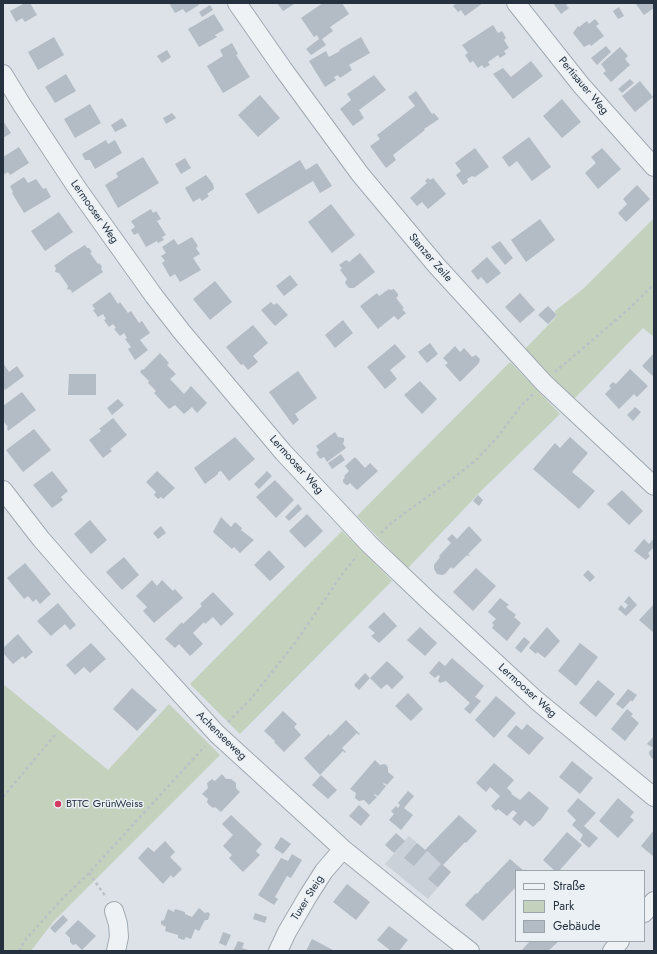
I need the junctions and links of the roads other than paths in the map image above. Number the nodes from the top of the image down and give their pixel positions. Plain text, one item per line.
1 (238, 3) edge
2 (516, 3) edge
3 (3, 74) edge
4 (654, 167) edge
5 (654, 486) edge
6 (3, 490) edge
7 (654, 797) edge
8 (343, 849) junction
9 (654, 901) edge
10 (114, 911) road end
11 (645, 911) edge
12 (619, 942) edge
13 (116, 951) edge
14 (278, 951) edge
15 (470, 951) edge
16 (612, 951) edge

1 - 5 street, Stanzer Zeile
2 - 4 street, Pertisauer Weg
3 - 7 street, Lermooser Weg
6 - 8 street, Achenseeweg
8 - 14 street, Tuxer Steig
8 - 15 street, Achenseeweg
9 - 11 street
10 - 13 street
12 - 16 street

